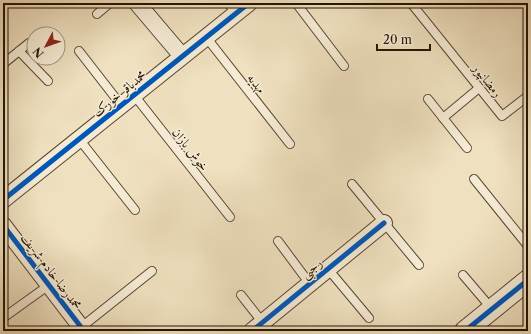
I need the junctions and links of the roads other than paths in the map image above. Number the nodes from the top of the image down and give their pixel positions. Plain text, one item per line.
1 (110, 3) edge
2 (137, 3) edge
3 (296, 3) edge
4 (410, 3) edge
5 (238, 6) edge
6 (97, 14) dead end
7 (206, 37) junction
8 (26, 45) edge
9 (19, 51) junction
10 (79, 51) dead end
11 (182, 56) junction
12 (3, 64) edge
13 (344, 66) dead end
14 (48, 81) dead end
15 (479, 88) junction
16 (134, 95) junction
17 (528, 96) edge
18 (428, 99) dead end
19 (121, 105) junction
20 (443, 118) junction
21 (79, 139) junction
22 (290, 144) dead end
23 (467, 148) dead end
24 (474, 179) dead end
25 (352, 184) dead end
26 (3, 200) edge
27 (135, 210) dead end
28 (230, 217) dead end
29 (384, 222) junction
30 (5, 233) edge
31 (278, 241) dead end
32 (528, 246) edge
33 (419, 265) dead end
34 (328, 268) junction
35 (152, 271) dead end
36 (463, 275) dead end
37 (528, 280) edge
38 (310, 284) junction
39 (50, 285) junction
40 (242, 296) dead end
41 (492, 309) junction
42 (3, 318) edge
43 (369, 318) dead end
44 (258, 327) edge
45 (473, 329) edge
46 (81, 330) edge

1 - 6 lane
2 - 11 street
3 - 13 lane
4 - 15 lane, رمضانپور
5 - 7 street, محمدباقر خورک
7 - 11 street, محمدباقر خورک
7 - 22 lane, مهدیه
8 - 9 lane
9 - 12 lane
9 - 14 lane
10 - 19 lane
11 - 16 street, محمدباقر خورک
15 - 17 lane, رمضانپور
15 - 20 lane
16 - 19 street, محمدباقر خورک
16 - 28 lane, خوش بازان
18 - 20 lane
19 - 21 street, محمدباقر خورک
20 - 23 lane
21 - 26 street, محمدباقر خورک
21 - 27 lane
24 - 32 lane
25 - 29 lane
29 - 33 lane
29 - 34 street, رجبی
30 - 39 street, محمدرضا خادم شریف
31 - 38 lane
34 - 38 street, رجبی
34 - 43 lane
35 - 46 lane
36 - 41 lane
37 - 41 street
38 - 44 street, رجبی
39 - 42 lane
39 - 46 street, محمدرضا خادم شریف
40 - 44 lane
41 - 45 street

